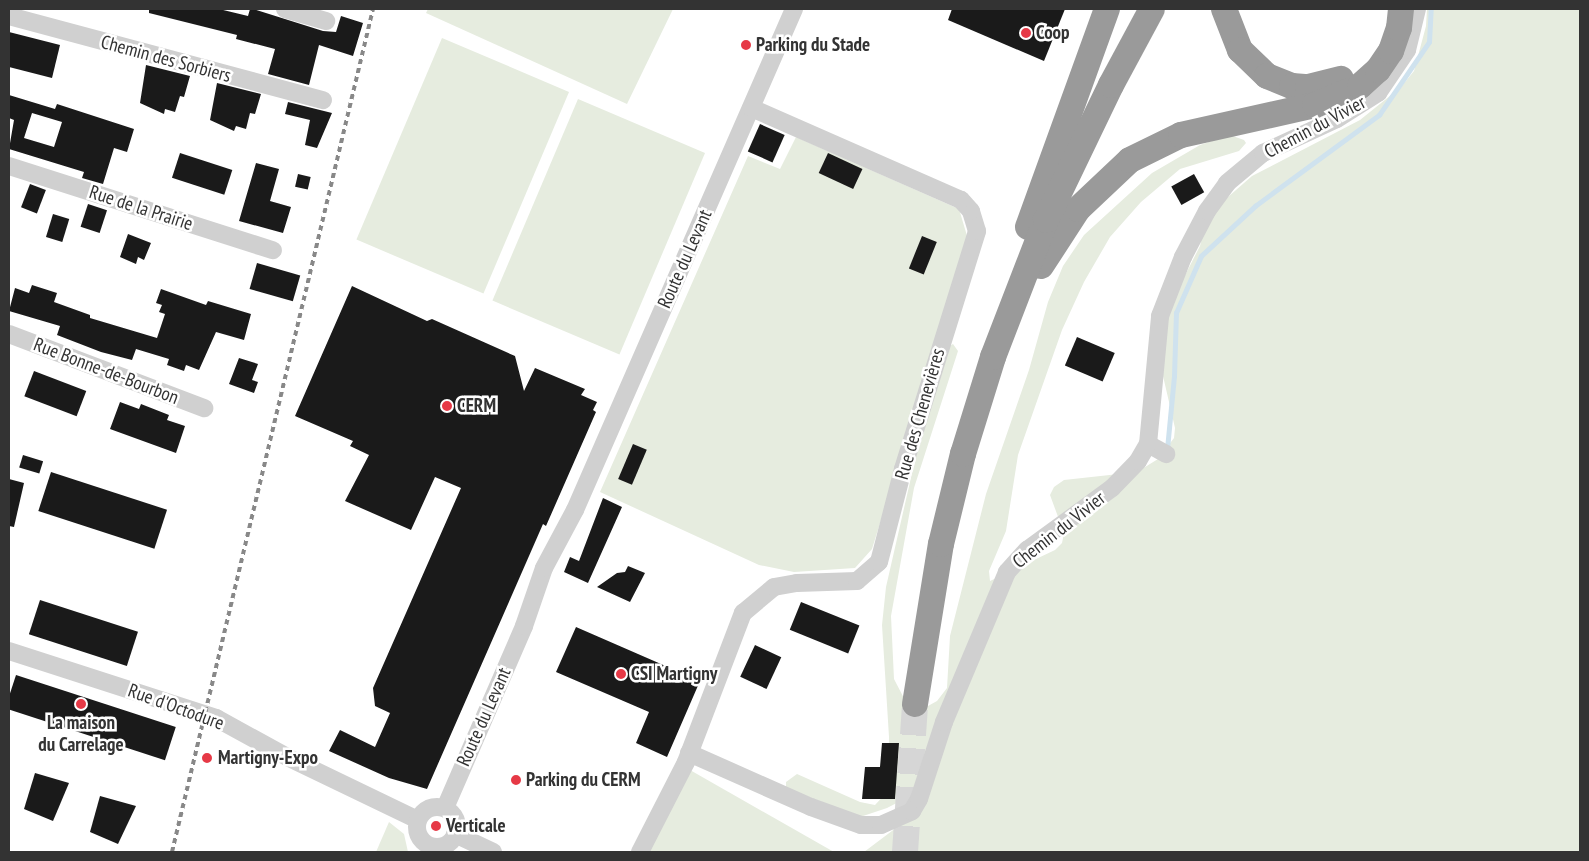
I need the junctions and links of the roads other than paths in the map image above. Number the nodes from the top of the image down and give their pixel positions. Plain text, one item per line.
1 (285, 9) edge
2 (794, 9) edge
3 (1107, 9) edge
4 (1152, 9) edge
5 (1168, 9) edge
6 (1224, 9) edge
7 (1387, 9) edge
8 (1401, 9) edge
9 (1417, 9) edge
10 (9, 16) edge
11 (326, 20) dead end
12 (323, 100) dead end
13 (751, 108) junction
14 (1077, 158) junction
15 (9, 166) edge
16 (273, 250) dead end
17 (9, 334) edge
18 (993, 357) junction
19 (204, 408) dead end
20 (1148, 444) junction
21 (1166, 454) dead end
22 (9, 651) edge
23 (915, 704) tunnel mouth
24 (689, 753) junction
25 (445, 808) junction
26 (418, 820) junction
27 (455, 834) junction
28 (427, 849) edge
29 (493, 852) edge
30 (640, 852) edge

1 - 11 street
2 - 13 street, Route du Levant
3 - 18 highway
4 - 14 highway
5 - 14 highway
6 - 7 highway
8 - 18 highway
9 - 20 street, Chemin du Vivier
10 - 12 street, Chemin des Sorbiers
13 - 24 street, Rue des Chenevières
13 - 25 street, Route du Levant
14 - 18 highway
15 - 16 street, Rue de la Prairie
17 - 19 street, Rue Bonne-de-Bourbon
18 - 23 highway
20 - 21 street
20 - 24 street, Chemin du Vivier
22 - 26 street, Rue d'Octodure
24 - 30 street
25 - 26 street
25 - 27 street
26 - 28 street
27 - 28 street
27 - 29 street

